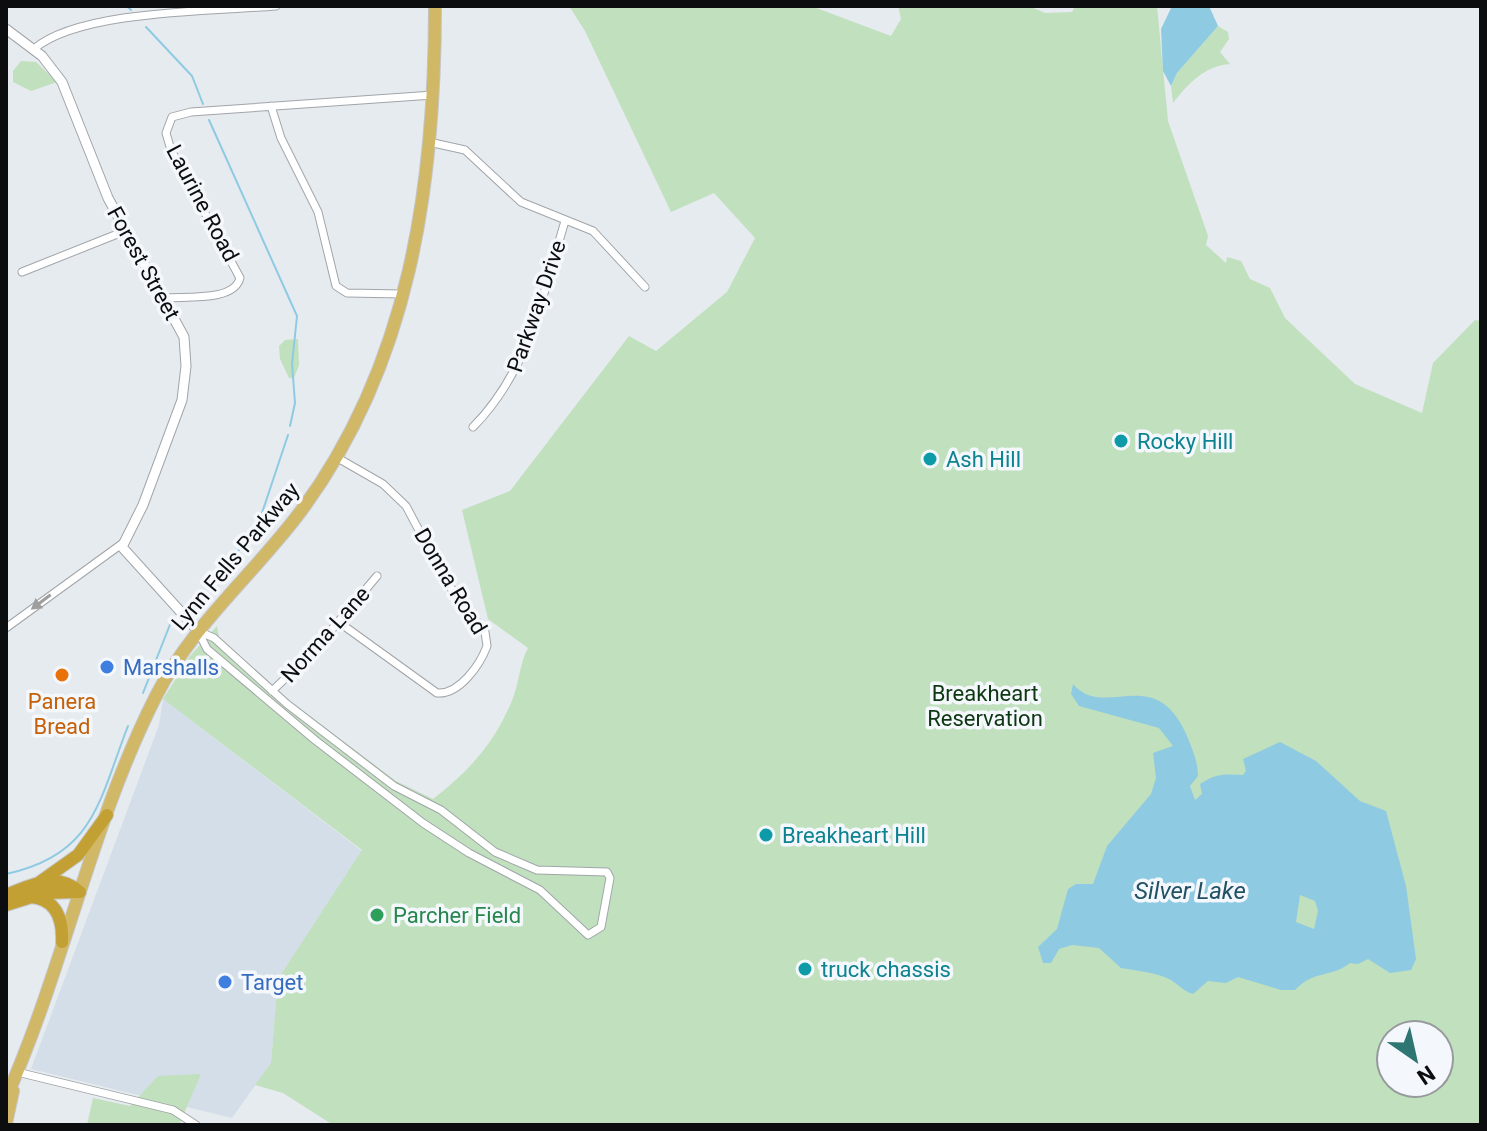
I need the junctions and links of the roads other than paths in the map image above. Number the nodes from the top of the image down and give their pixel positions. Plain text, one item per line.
1 (276, 6) edge
2 (435, 6) edge
3 (241, 8) edge
4 (6, 29) edge
5 (34, 49) junction
6 (433, 95) junction
7 (271, 106) junction
8 (429, 142) junction
9 (565, 221) junction
10 (125, 231) junction
11 (22, 272) dead end
12 (645, 287) dead end
13 (405, 294) junction
14 (165, 298) junction
15 (473, 427) dead end
16 (336, 457) junction
17 (123, 543) junction
18 (377, 576) dead end
19 (340, 623) junction
20 (6, 628) edge
21 (198, 631) junction
22 (272, 691) junction
23 (107, 815) junction
24 (463, 828) junction
25 (453, 842) junction
26 (527, 867) junction
27 (521, 880) junction
28 (40, 882) junction
29 (80, 892) junction
30 (6, 895) edge
31 (28, 897) junction
32 (6, 905) edge
33 (62, 942) junction
34 (17, 1072) junction
35 (6, 1098) edge
36 (6, 1123) edge
37 (196, 1125) edge

1 - 3 street
2 - 6 main road, Lynn Fells Parkway
3 - 5 street
4 - 5 street, Forest Street
5 - 10 street, Forest Street
6 - 7 street, Laurine Road
6 - 8 main road, Lynn Fells Parkway
7 - 13 street
7 - 14 street, Laurine Road
8 - 9 street
8 - 13 main road, Lynn Fells Parkway
9 - 12 street
9 - 15 street, Parkway Drive
10 - 11 street
10 - 14 street, Forest Street
13 - 16 main road, Lynn Fells Parkway
14 - 17 street, Forest Street
16 - 19 street, Donna Road
16 - 21 main road, Lynn Fells Parkway
17 -> 20 street
17 - 21 street
18 - 19 street, Norma Lane
19 - 22 street, Norma Lane
21 - 22 street
21 - 23 main road, Lynn Fells Parkway
21 - 25 street
22 - 24 street
23 - 28 highway
23 - 29 main road, Lynn Fells Parkway
24 - 25 street
24 - 26 street
25 - 27 street
26 - 27 street
26 - 27 street
28 - 29 highway
28 - 30 highway
29 - 31 highway
29 - 33 main road, Lynn Fells Parkway
31 - 32 highway
31 - 33 highway
33 - 34 main road, Lynn Fells Parkway
34 - 35 main road, Lynn Fells Parkway
34 - 36 main road, Lynn Fells Parkway
34 - 37 street

